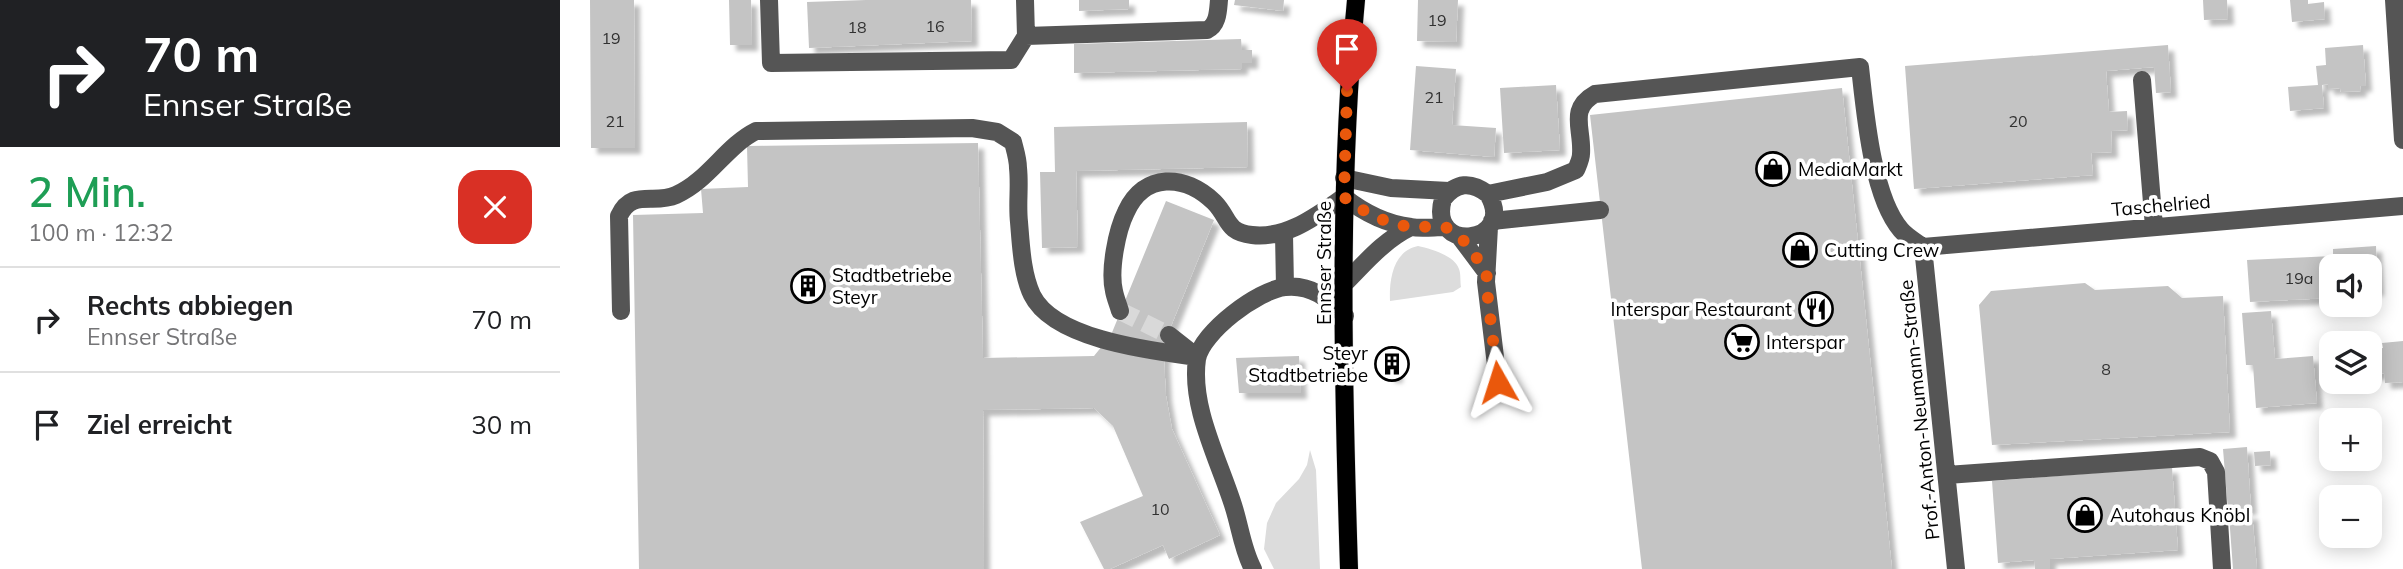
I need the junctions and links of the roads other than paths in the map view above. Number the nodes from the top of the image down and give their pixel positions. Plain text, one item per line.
1 (769, 0) edge
2 (1025, 0) edge
3 (1219, 0) edge
4 (1356, 0) edge
5 (2394, 0) edge
6 (1026, 36) junction
7 (2142, 80) dead end
8 (2403, 140) edge
9 (1344, 178) junction
10 (1449, 191) junction
11 (1488, 194) junction
12 (1344, 197) junction
13 (2403, 206) edge
14 (1600, 210) dead end
15 (1491, 224) junction
16 (1445, 227) junction
17 (2154, 227) junction
18 (1411, 228) junction
19 (1284, 234) junction
20 (1460, 237) junction
21 (1923, 247) junction
22 (1487, 273) junction
23 (1345, 283) junction
24 (1285, 287) junction
25 (621, 311) dead end
26 (1120, 311) dead end
27 (1345, 316) junction
28 (1169, 335) tunnel mouth
29 (1198, 357) junction
30 (1498, 382) dead end
31 (1947, 475) junction
32 (1253, 569) edge
33 (1349, 569) edge
34 (1956, 569) edge
35 (2222, 569) edge

1 - 6 street
2 - 6 street
3 - 6 street
4 - 9 main road, Ennser Straße
5 - 8 street
7 - 17 street
9 - 10 street
9 - 12 main road, Ennser Straße
10 - 11 street
10 - 16 street
11 - 15 street
11 - 21 street
12 - 18 street
12 - 19 street
12 - 23 main road, Ennser Straße
13 - 17 street, Taschelried
14 - 15 street
15 - 20 street
15 - 22 street
16 - 18 street
16 - 20 street
17 - 21 street, Taschelried
18 - 23 street
19 - 24 street
19 - 26 street
20 - 22 street
21 - 31 street, Prof.-Anton-Neumann-Straße
22 - 30 street
23 - 27 main road, Ennser Straße
24 - 27 street
24 - 29 street
25 - 29 street
27 - 33 main road, Ennser Straße
28 - 29 street
29 - 32 street
31 - 34 street, Prof.-Anton-Neumann-Straße
31 - 35 street

